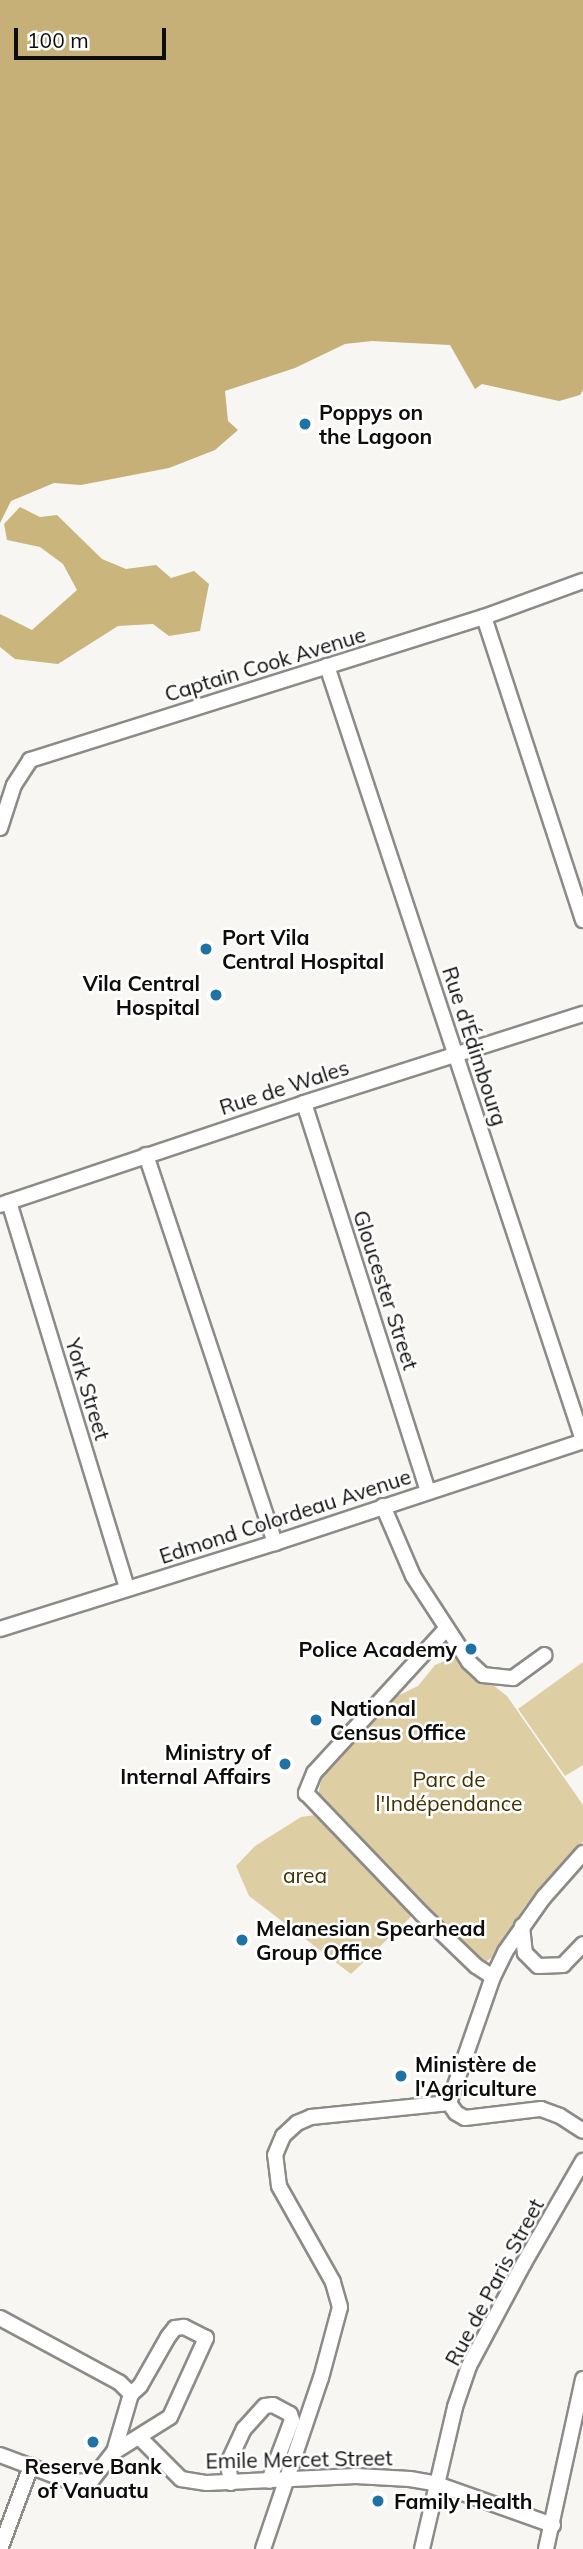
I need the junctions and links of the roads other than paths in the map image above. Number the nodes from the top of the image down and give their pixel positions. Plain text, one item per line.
1 (583, 581) edge
2 (484, 617) junction
3 (327, 666) junction
4 (0, 828) edge
5 (583, 920) edge
6 (583, 1014) edge
7 (456, 1053) junction
8 (304, 1103) junction
9 (146, 1155) junction
10 (5, 1204) edge
11 (583, 1440) edge
12 (428, 1491) junction
13 (383, 1506) junction
14 (275, 1543) junction
15 (127, 1588) junction
16 (0, 1629) edge
17 (446, 1629) junction
18 (545, 1656) dead end
19 (583, 1853) edge
20 (522, 1926) junction
21 (583, 1944) edge
22 (493, 1977) junction
23 (449, 2103) junction
24 (581, 2132) edge
25 (583, 2161) edge
26 (0, 2318) edge
27 (583, 2379) edge
28 (131, 2394) junction
29 (140, 2438) junction
30 (114, 2452) junction
31 (0, 2455) edge
32 (31, 2466) junction
33 (288, 2480) junction
34 (269, 2482) junction
35 (231, 2483) junction
36 (437, 2484) junction
37 (553, 2525) junction
38 (0, 2549) edge
39 (263, 2549) edge
40 (422, 2549) edge
41 (545, 2549) edge

1 - 2 street, Captain Cook Avenue
2 - 3 street, Captain Cook Avenue
2 - 5 street
3 - 4 street, Captain Cook Avenue
3 - 7 street, Rue d'Édimbourg
6 - 7 street, Rue de Wales
7 - 8 street, Rue de Wales
7 - 11 street, Rue d'Édimbourg
8 - 9 street, Rue de Wales
8 - 12 street, Gloucester Street
9 - 10 street, Rue de Wales
9 - 14 street
10 - 15 street, York Street
11 - 12 street, Edmond Colordeau Avenue
12 - 13 street, Edmond Colordeau Avenue
13 - 14 street, Edmond Colordeau Avenue
13 - 17 street
14 - 15 street, Edmond Colordeau Avenue
15 - 16 street, Edmond Colordeau Avenue
17 - 18 street
17 - 22 street
19 - 20 street
20 - 21 street
20 - 22 street
22 - 23 street
23 - 24 street
23 - 33 street
25 - 36 street, Rue de Paris Street
26 - 28 street
27 - 37 street
28 - 29 street
28 - 30 street
29 - 30 street
29 - 35 street, Emile Mercet Street
30 - 32 street
31 - 32 street
32 - 38 street
33 - 34 street, Emile Mercet Street
33 - 36 street, Emile Mercet Street
33 - 39 street
34 - 35 street, Emile Mercet Street
34 - 35 street
36 - 37 street, Emile Mercet Street
36 - 40 street, Rue de Paris Street
37 - 41 street

